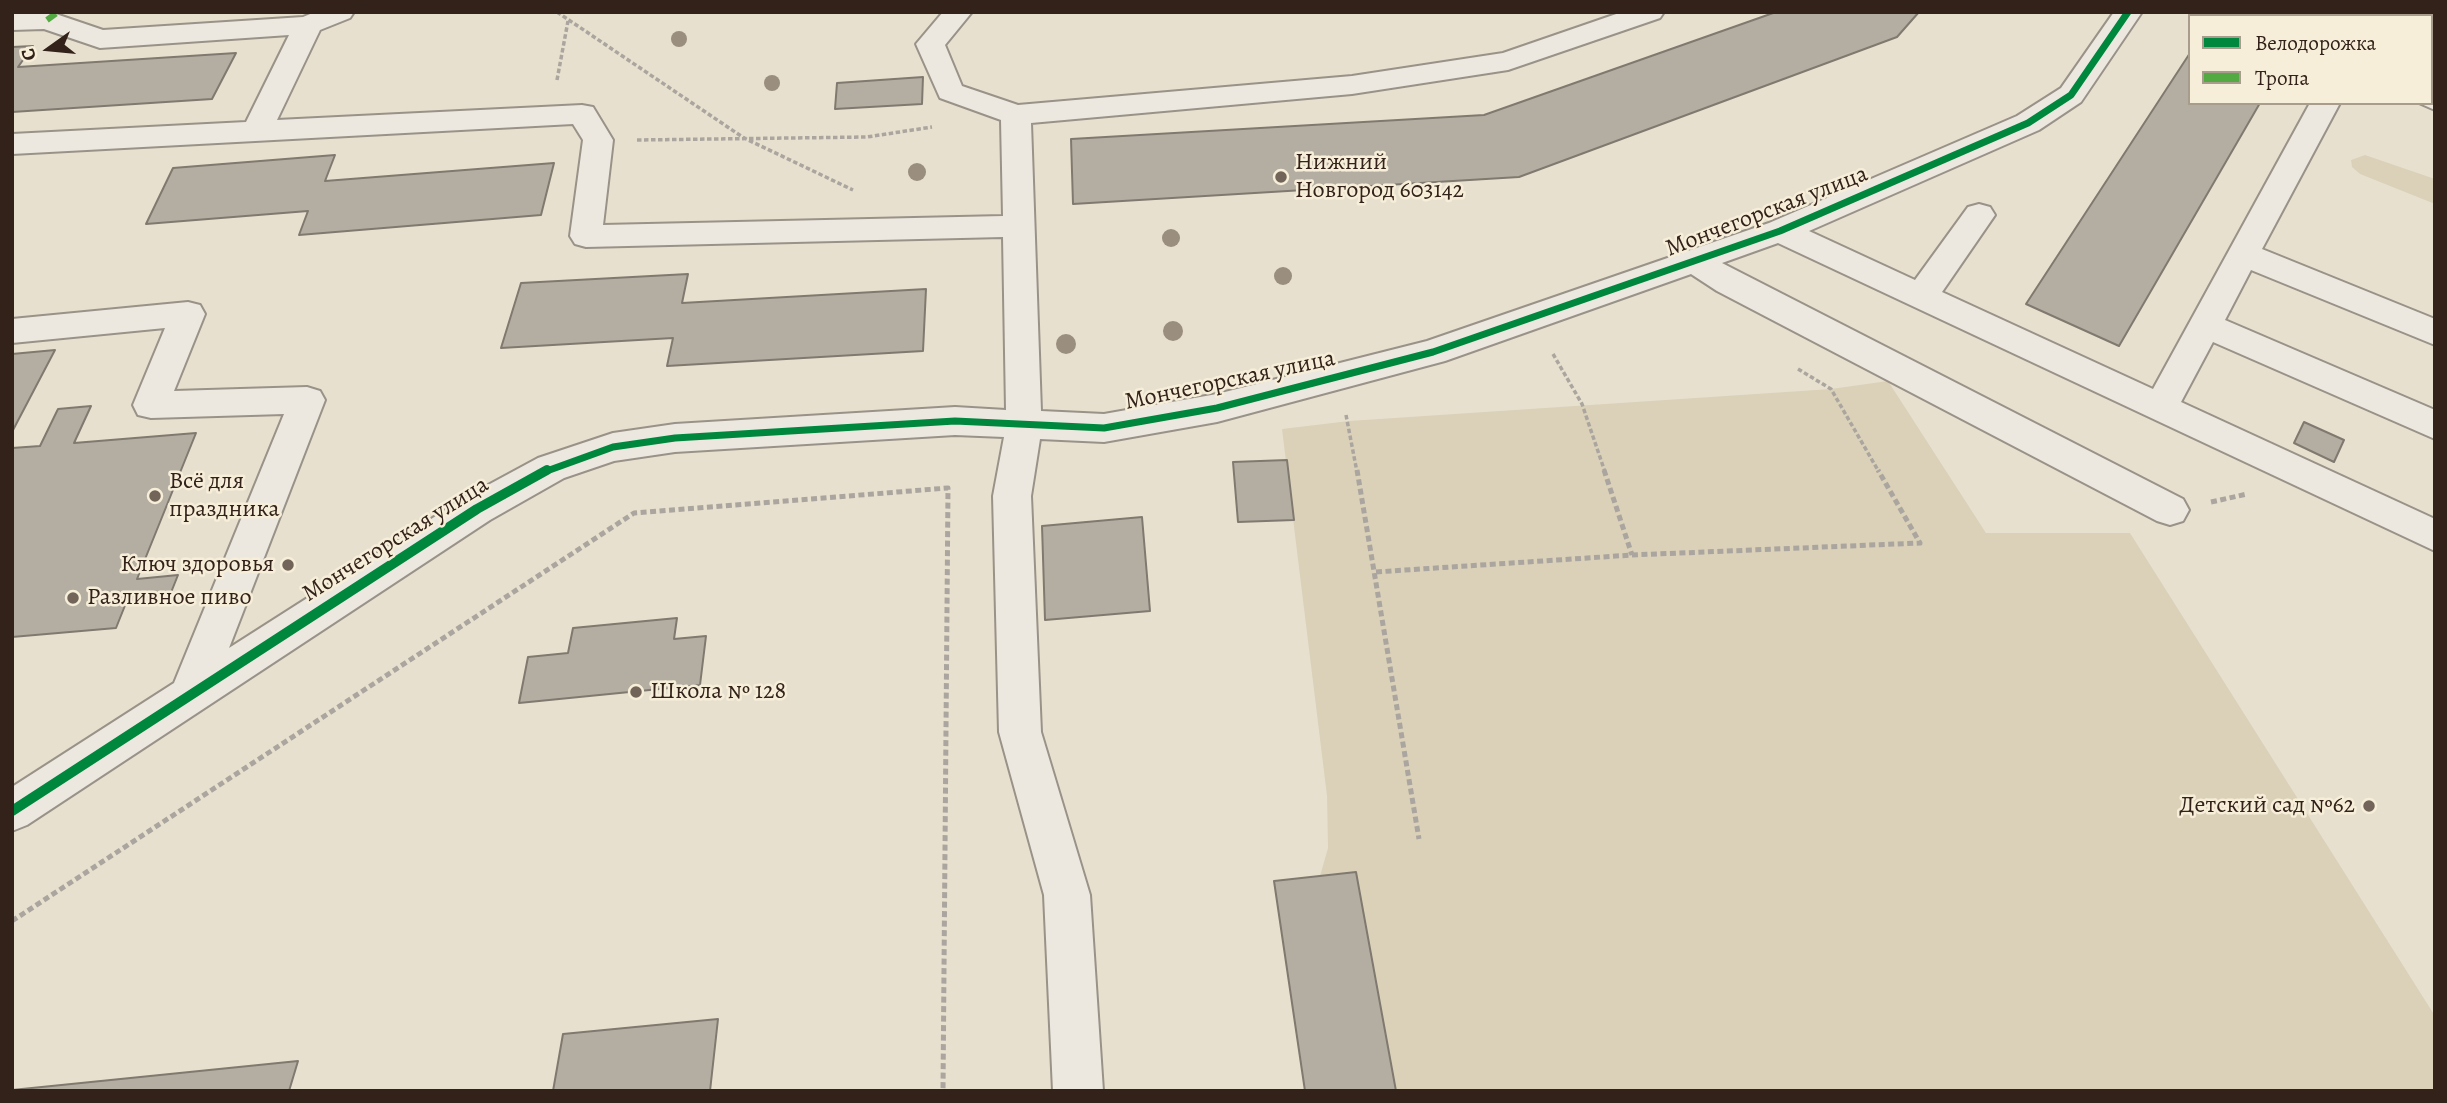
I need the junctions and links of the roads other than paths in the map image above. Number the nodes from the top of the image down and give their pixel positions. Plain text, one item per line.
1 (340, 12) edge
2 (958, 12) edge
3 (1650, 12) edge
4 (2128, 12) edge
5 (12, 22) edge
6 (307, 25) junction
7 (2324, 105) edge
8 (1016, 115) junction
9 (257, 131) junction
10 (12, 144) edge
11 (1979, 215) dead end
12 (1021, 226) junction
13 (1780, 231) junction
14 (2244, 254) junction
15 (1693, 261) junction
16 (1921, 297) junction
17 (2205, 325) junction
18 (12, 331) edge
19 (2435, 333) edge
20 (2160, 408) junction
21 (1024, 425) junction
22 (2435, 425) edge
23 (2169, 510) road end
24 (2435, 536) edge
25 (190, 695) junction
26 (12, 811) edge
27 (1078, 1091) edge

1 - 6 street
2 - 8 street
3 - 8 street
4 - 13 street, Мончегорская улица
5 - 6 street
6 - 9 street
7 - 14 street
8 - 12 street
9 - 10 street
9 - 12 street
11 - 16 street
12 - 21 street
13 - 15 street, Мончегорская улица
13 - 16 street
14 - 17 street
14 - 19 street
15 - 21 street, Мончегорская улица
15 - 23 street
16 - 20 street
17 - 20 street
17 - 22 street
18 - 25 street
20 - 24 street
21 - 25 street, Мончегорская улица
21 - 27 street
25 - 26 street, Мончегорская улица

